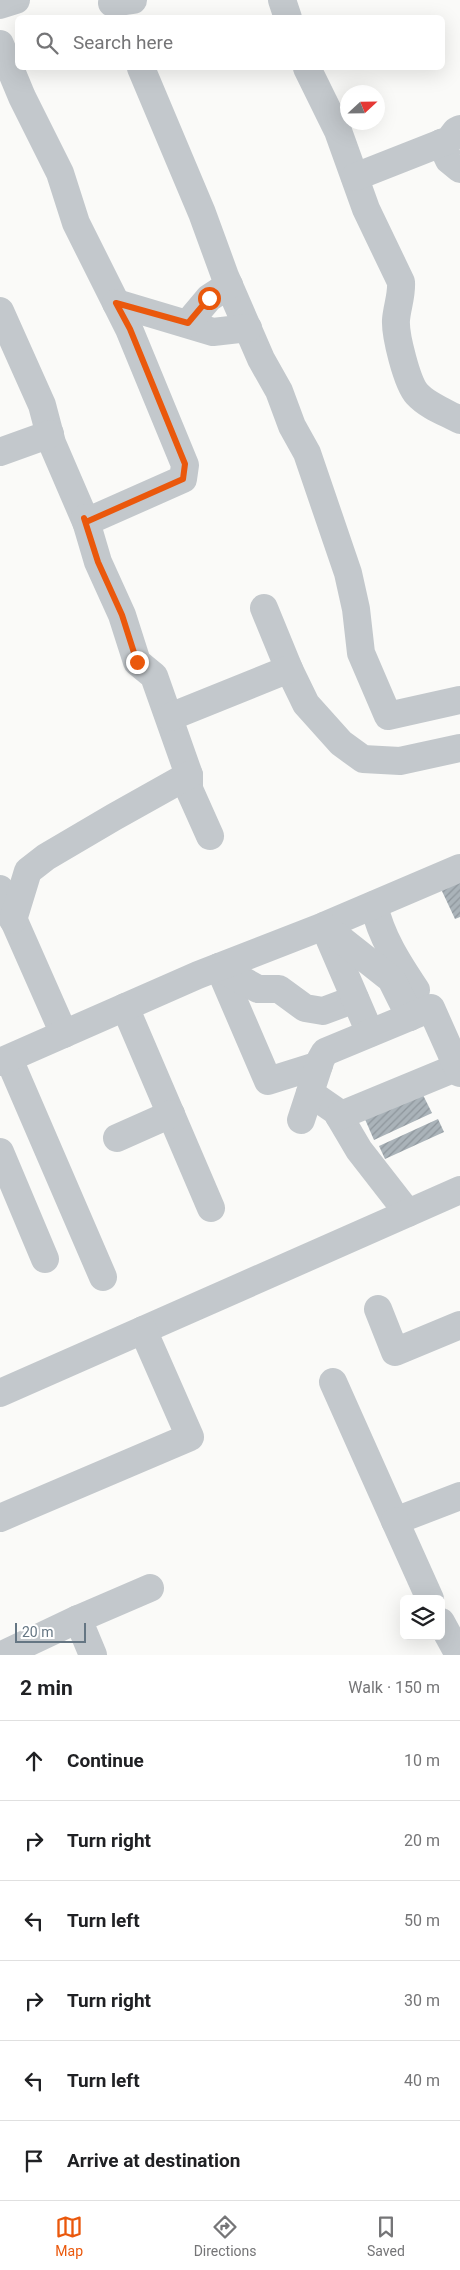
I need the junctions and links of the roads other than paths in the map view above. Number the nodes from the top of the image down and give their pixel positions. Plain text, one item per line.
1 (16, 0) edge
2 (282, 0) edge
3 (0, 5) edge
4 (287, 15) edge
5 (0, 44) edge
6 (141, 70) edge
7 (308, 70) edge
8 (450, 136) edge
9 (460, 168) edge
10 (355, 177) junction
11 (229, 285) junction
12 (116, 303) junction
13 (0, 311) edge
14 (188, 323) junction
15 (248, 328) junction
16 (460, 420) edge
17 (50, 434) junction
18 (0, 452) edge
19 (84, 518) junction
20 (264, 608) dead end
21 (289, 669) junction
22 (460, 700) edge
23 (170, 718) junction
24 (460, 748) edge
25 (190, 775) junction
26 (210, 836) dead end
27 (460, 868) edge
28 (8, 883) edge
29 (374, 905) junction
30 (324, 926) junction
31 (219, 967) junction
32 (355, 999) junction
33 (124, 1007) junction
34 (421, 1012) junction
35 (370, 1033) junction
36 (64, 1034) junction
37 (4, 1061) edge
38 (319, 1065) junction
39 (459, 1069) edge
40 (310, 1093) junction
41 (171, 1114) junction
42 (339, 1116) junction
43 (301, 1120) dead end
44 (117, 1138) dead end
45 (0, 1152) edge
46 (459, 1192) edge
47 (211, 1208) dead end
48 (408, 1213) junction
49 (45, 1259) dead end
50 (103, 1277) dead end
51 (378, 1309) dead end
52 (460, 1325) edge
53 (143, 1330) junction
54 (332, 1382) dead end
55 (0, 1392) edge
56 (460, 1496) edge
57 (0, 1518) edge
58 (395, 1521) junction
59 (150, 1588) dead end
60 (428, 1595) edge
61 (78, 1619) junction
62 (445, 1632) edge
63 (453, 1651) edge
64 (2, 1655) edge
65 (93, 1655) edge

1 - 3 street
2 - 4 street
5 - 12 street
6 - 11 street
7 - 10 street
8 - 9 street
8 - 10 street
10 - 16 street
11 - 14 street
11 - 15 street
12 - 14 street
12 - 19 street
13 - 17 street
14 - 15 street
15 - 22 street
17 - 18 street
17 - 19 street
19 - 23 street
20 - 21 street
21 - 23 street
21 - 24 street
23 - 25 street
25 - 26 street
25 - 28 street
27 - 29 street
28 - 36 street
29 - 30 street
29 - 34 street
30 - 31 street
30 - 32 street
30 - 34 street
31 - 32 street
31 - 33 street
31 - 38 street
32 - 35 street
33 - 36 street
33 - 41 street
34 - 35 street
34 - 39 street
35 - 38 street
36 - 37 street
37 - 50 street
38 - 40 street
39 - 42 street
40 - 42 street
40 - 43 street
41 - 44 street
41 - 47 street
42 - 48 street
45 - 49 street
46 - 48 street
48 - 53 street
51 - 52 street
53 - 55 street
53 - 57 street
54 - 58 street
56 - 58 street
58 - 60 street
59 - 61 street
61 - 64 street
61 - 65 street
62 - 63 street

